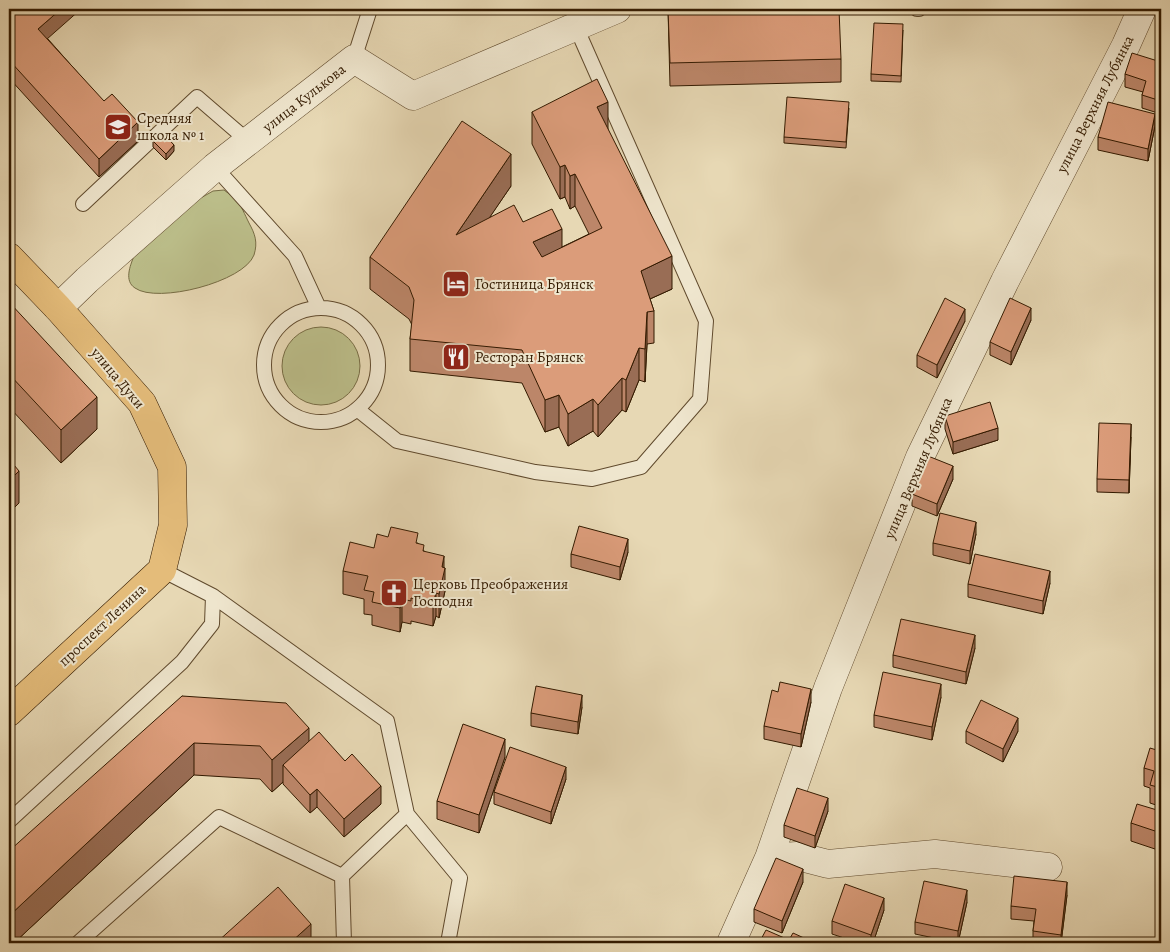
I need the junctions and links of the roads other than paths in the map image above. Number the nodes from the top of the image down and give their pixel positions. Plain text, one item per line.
1 (370, 9) edge
2 (617, 9) edge
3 (1142, 9) edge
4 (576, 27) junction
5 (354, 59) junction
6 (248, 141) junction
7 (215, 167) junction
8 (83, 204) dead end
9 (9, 257) edge
10 (58, 308) junction
11 (319, 308) junction
12 (356, 409) junction
13 (162, 570) junction
14 (213, 596) junction
15 (9, 712) edge
16 (407, 814) junction
17 (9, 821) edge
18 (769, 858) junction
19 (1048, 867) dead end
20 (342, 876) junction
21 (78, 943) edge
22 (344, 943) edge
23 (448, 943) edge
24 (731, 943) edge

1 - 5 lane
2 - 4 street, улица Кулькова
3 - 18 street, улица Верхняя Лубянка
4 - 5 street, улица Кулькова
4 - 12 lane
5 - 6 street, улица Кулькова
6 - 7 street, улица Кулькова
6 - 8 lane
7 - 10 street, улица Кулькова
7 - 11 lane
9 - 10 main road, улица Дуки
10 - 13 main road, улица Дуки
11 - 12 lane
11 - 12 lane
13 - 14 lane
13 - 15 main road, проспект Ленина
14 - 16 lane
14 - 17 lane
16 - 20 lane
16 - 23 lane
18 - 19 street
18 - 24 street, улица Верхняя Лубянка
20 - 21 lane
20 - 22 lane

